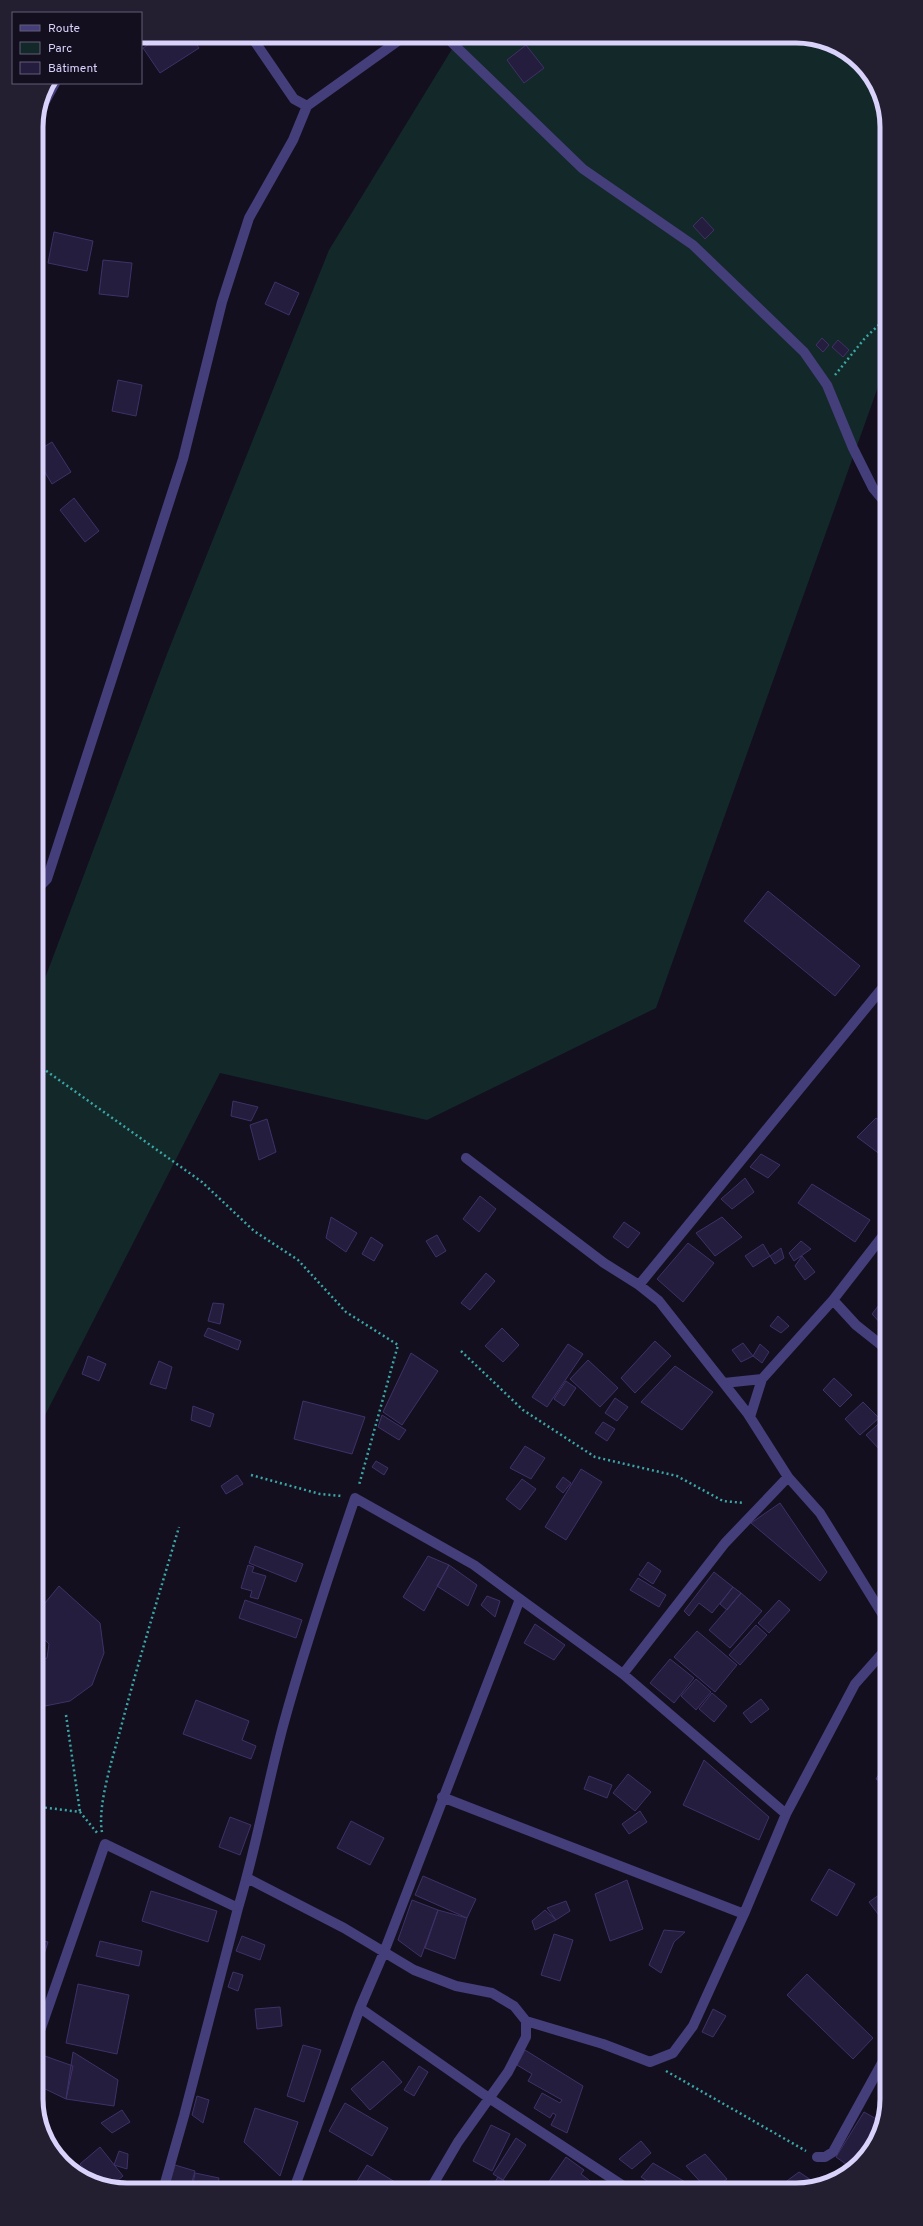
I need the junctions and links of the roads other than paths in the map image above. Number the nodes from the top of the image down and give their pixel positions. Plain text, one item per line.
1 (256, 43) edge
2 (396, 43) edge
3 (452, 43) edge
4 (307, 106) junction
5 (880, 496) edge
6 (43, 883) edge
7 (880, 991) edge
8 (466, 1158) dead end
9 (880, 1240) edge
10 (638, 1285) junction
11 (834, 1300) junction
12 (880, 1344) edge
13 (762, 1379) junction
14 (724, 1383) junction
15 (750, 1418) junction
16 (788, 1478) junction
17 (520, 1599) junction
18 (880, 1610) edge
19 (880, 1656) edge
20 (623, 1674) junction
21 (442, 1797) junction
22 (786, 1814) junction
23 (247, 1878) junction
24 (238, 1908) junction
25 (744, 1914) junction
26 (384, 1952) junction
27 (360, 2008) junction
28 (43, 2020) edge
29 (526, 2020) junction
30 (880, 2067) edge
31 (489, 2098) junction
32 (817, 2157) road end
33 (166, 2183) edge
34 (296, 2183) edge
35 (434, 2183) edge
36 (620, 2183) edge

1 - 4 street
2 - 4 street
3 - 5 street
4 - 6 street
7 - 10 street
8 - 10 street
9 - 11 street
10 - 14 street
11 - 12 street
11 - 13 street
13 - 14 street
13 - 15 street
14 - 15 street
15 - 16 street
16 - 18 street
16 - 20 street
17 - 20 street
17 - 21 street
17 - 23 street
19 - 22 street
20 - 22 street
21 - 25 street
21 - 26 street
22 - 25 street
23 - 24 street
23 - 26 street
24 - 28 street
24 - 33 street
25 - 29 street
26 - 27 street
26 - 29 street
27 - 31 street
27 - 34 street
29 - 31 street
30 - 32 street
31 - 35 street
31 - 36 street

